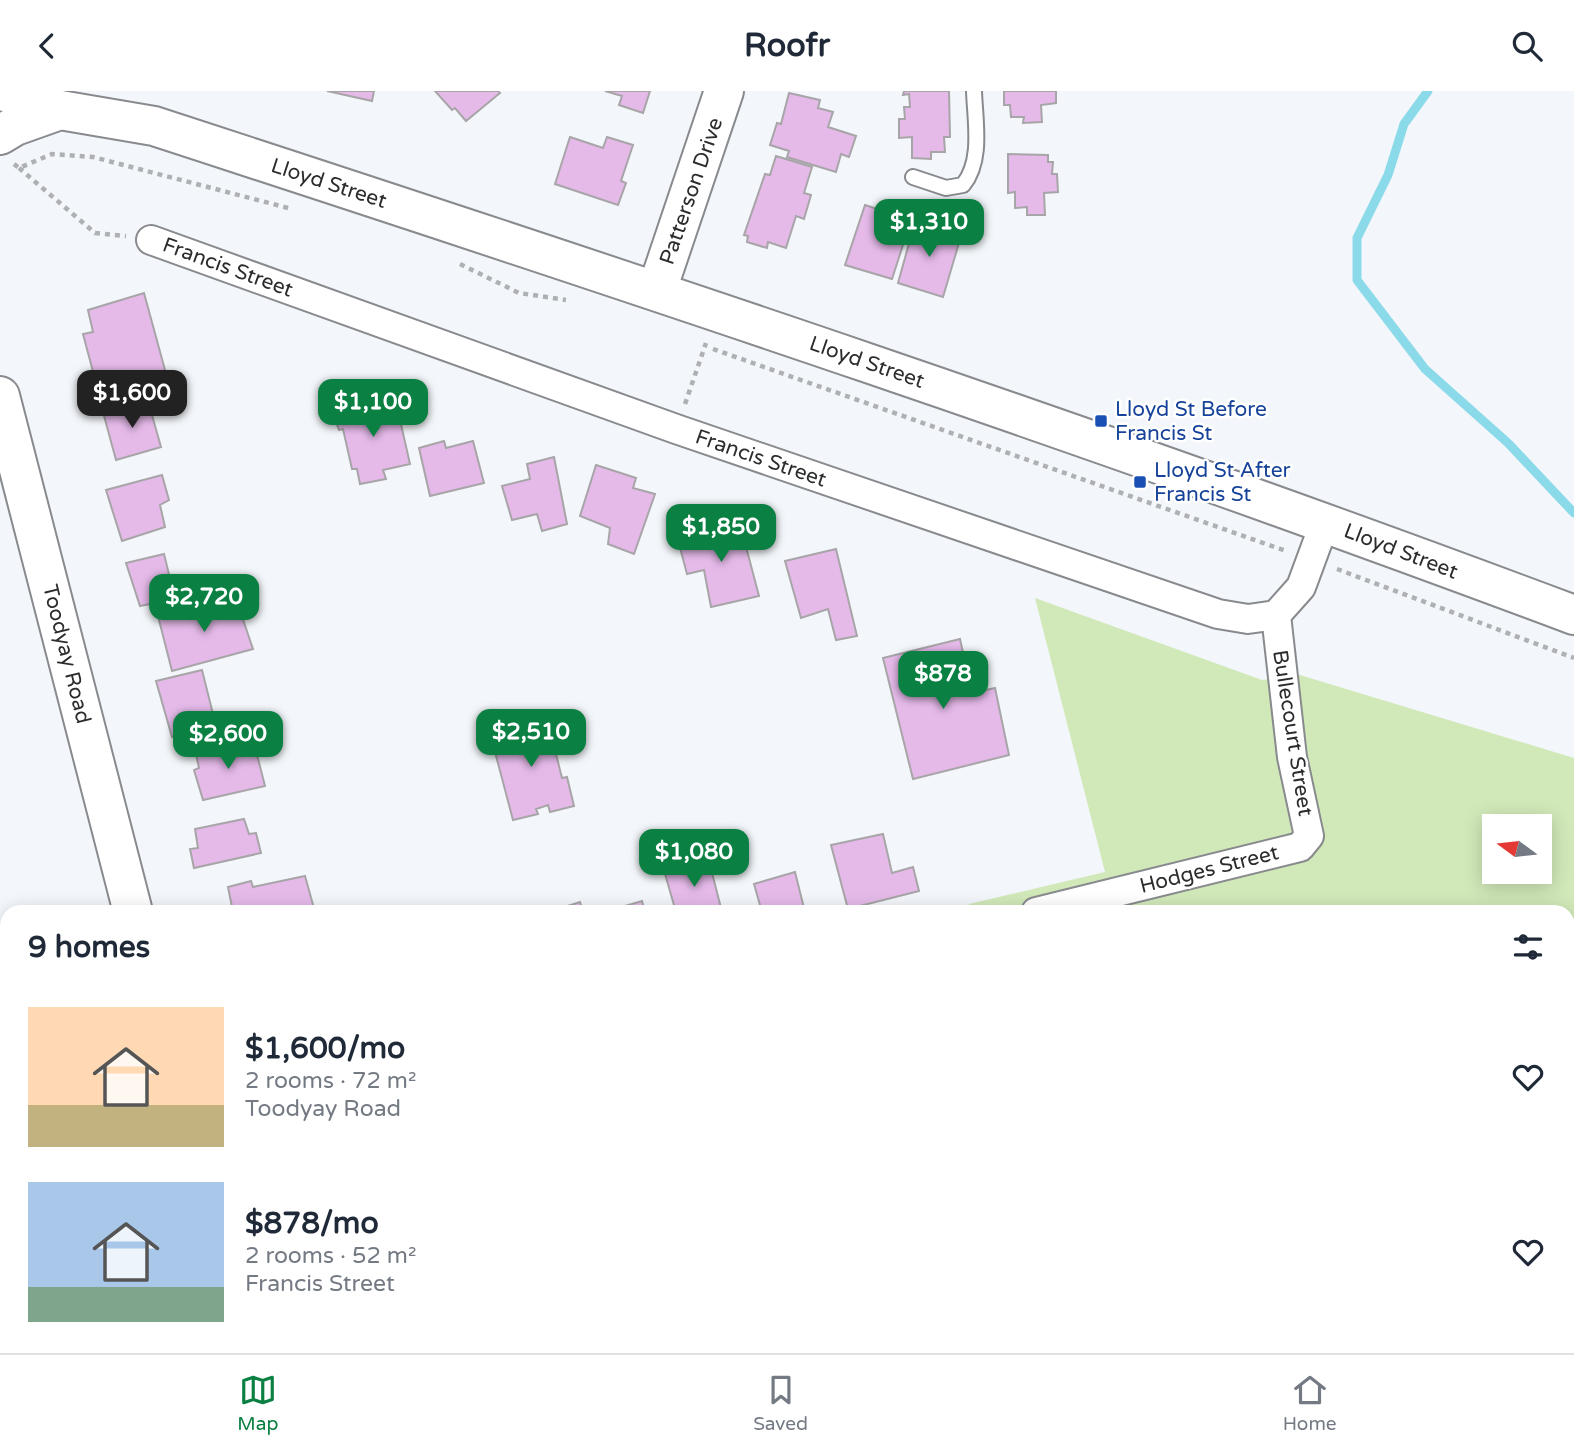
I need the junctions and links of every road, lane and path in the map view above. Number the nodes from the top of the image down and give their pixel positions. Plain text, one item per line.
1 (2, 91) edge
2 (724, 91) edge
3 (974, 91) edge
4 (75, 101) edge
5 (5, 148) edge
6 (19, 168) junction
7 (913, 177) dead end
8 (305, 213) dead end
9 (151, 240) joint
10 (454, 261) dead end
11 (657, 290) junction
12 (576, 301) dead end
13 (719, 310) junction
14 (692, 341) dead end
15 (705, 346) junction
16 (0, 396) edge
17 (676, 429) junction
18 (1325, 522) junction
19 (1312, 559) junction
20 (1276, 615) junction
21 (1574, 615) edge
22 (1574, 658) edge
23 (1300, 847) joint
24 (132, 905) edge
25 (1064, 905) edge

1 - 4 main road, Lloyd Street
2 - 11 main road, Patterson Drive
3 - 7 lane
4 - 5 main road
4 - 11 main road, Lloyd Street
5 - 6 path
6 - 8 path
6 - 9 path
9 - 17 street, Francis Street
10 - 12 path
11 - 13 main road, Lloyd Street
13 - 15 path
13 - 18 main road, Lloyd Street
14 - 15 path
15 - 17 path
15 - 19 path
16 - 24 main road, Toodyay Road
17 - 20 street, Francis Street
18 - 19 street
18 - 21 main road, Lloyd Street
19 - 20 street
19 - 22 path
20 - 23 street, Bullecourt Street
23 - 25 street, Hodges Street

